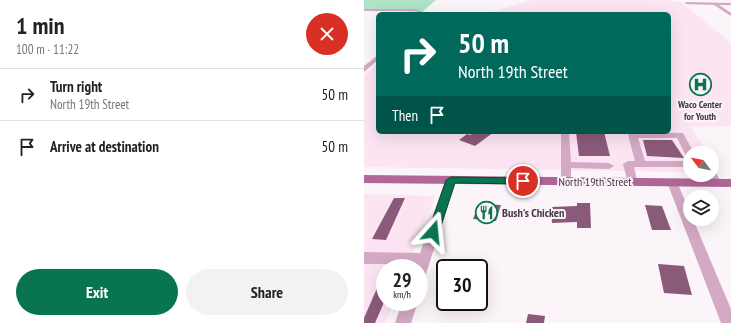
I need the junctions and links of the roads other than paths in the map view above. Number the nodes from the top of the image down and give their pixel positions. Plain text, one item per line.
1 (686, 3) dead end
2 (715, 4) junction
3 (731, 4) edge
4 (364, 10) edge
5 (422, 12) edge
6 (731, 14) edge
7 (376, 60) edge
8 (364, 70) edge
9 (566, 134) edge
10 (686, 146) edge
11 (641, 164) junction
12 (683, 164) edge
13 (566, 165) junction
14 (609, 166) dead end
15 (364, 179) edge
16 (451, 180) junction
17 (719, 180) edge
18 (566, 181) junction
19 (632, 181) junction
20 (683, 181) edge
21 (672, 182) junction
22 (731, 183) edge
23 (364, 258) edge
24 (425, 259) joint
25 (407, 311) edge
26 (403, 323) edge
27 (729, 323) edge

1 - 2 street
2 - 3 street
2 - 6 street
4 - 5 street
7 - 8 street
9 - 13 street
10 - 11 street
11 - 12 street
11 - 19 street
13 - 14 street
13 - 18 street
15 - 16 main road, North 19th Street
16 - 18 main road, North 19th Street
16 - 24 street
17 - 22 main road, North 19th Street
18 - 19 main road, North 19th Street
19 - 21 main road, North 19th Street
20 - 21 main road, North 19th Street
21 - 27 street
23 - 24 street
25 - 26 street

